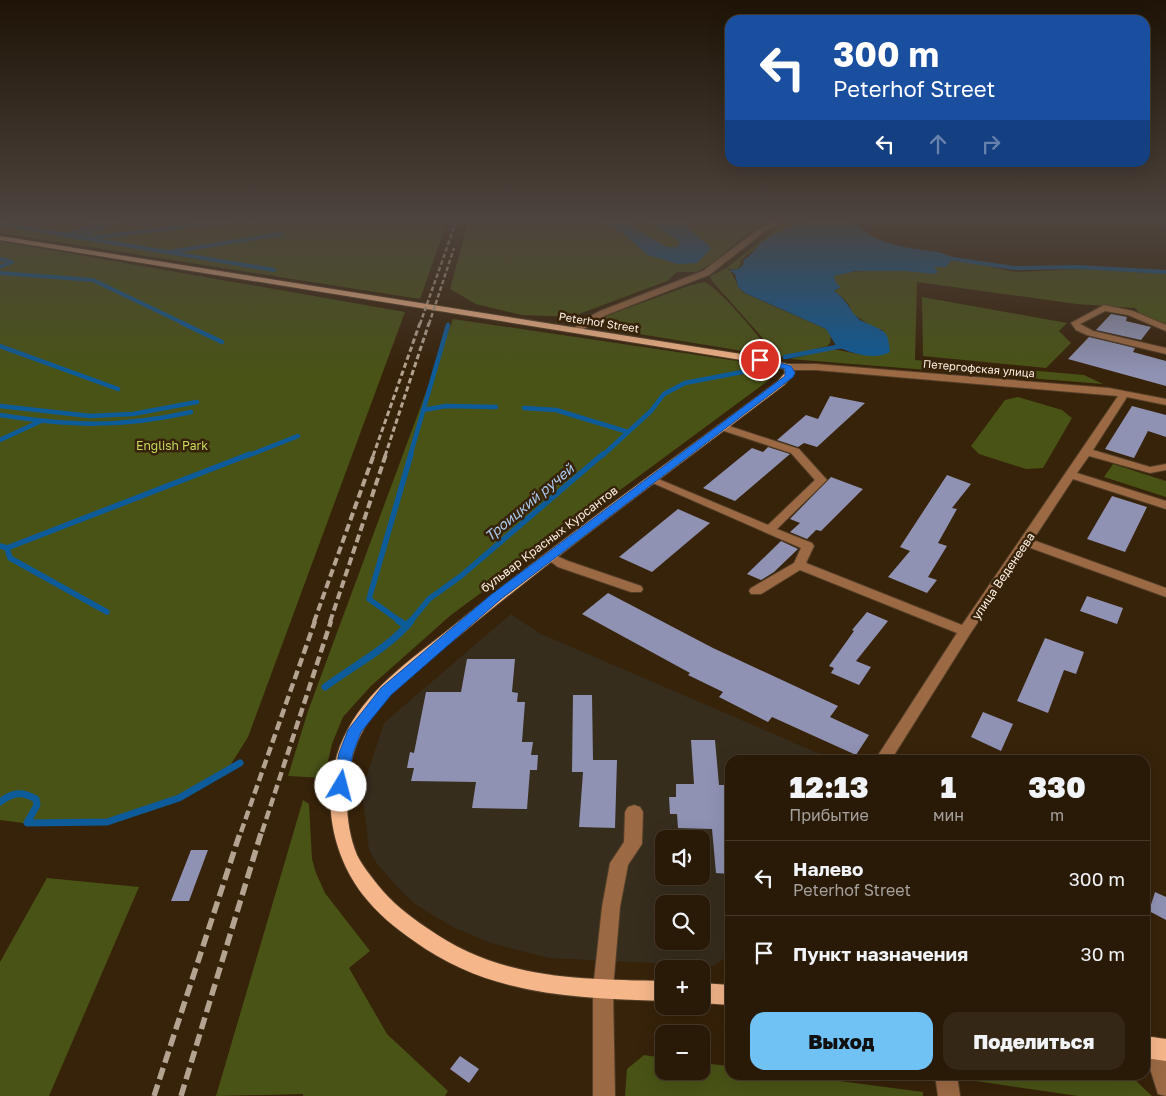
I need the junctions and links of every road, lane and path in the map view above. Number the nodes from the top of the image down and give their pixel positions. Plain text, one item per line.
1 (201, 270) edge
2 (710, 270) edge
3 (1166, 328) edge
4 (576, 330) junction
5 (1166, 351) edge
6 (788, 368) junction
7 (1123, 393) junction
8 (1166, 402) edge
9 (722, 427) junction
10 (1087, 452) junction
11 (1166, 467) edge
12 (1071, 475) junction
13 (652, 480) junction
14 (1166, 505) edge
15 (770, 529) junction
16 (1026, 542) junction
17 (550, 557) junction
18 (799, 565) junction
19 (636, 589) dead end
20 (756, 591) dead end
21 (1166, 593) edge
22 (965, 631) junction
23 (886, 755) edge
24 (634, 812) dead end
25 (603, 989) junction
26 (655, 991) edge
27 (710, 994) edge
28 (725, 995) edge
29 (1155, 1048) edge
30 (947, 1080) edge
31 (1166, 1086) edge
32 (604, 1096) edge
33 (949, 1096) edge

1 - 4 main road, Peterhof Street
2 - 4 street
3 - 5 street
4 - 6 main road, Peterhof Street
6 - 7 street, Петергофская улица
6 - 9 main road, бульвар Красных Курсантов
7 - 8 street, Петергофская улица
7 - 10 street, улица Веденеева
9 - 13 main road, бульвар Красных Курсантов
9 - 15 street
10 - 11 street
10 - 12 street, улица Веденеева
12 - 14 street
12 - 16 street, улица Веденеева
13 - 15 street
13 - 17 main road, бульвар Красных Курсантов
15 - 18 street
16 - 21 street
16 - 22 street, улица Веденеева
17 - 19 street
17 - 25 main road, бульвар Красных Курсантов
18 - 20 street
18 - 22 street
22 - 23 street, улица Веденеева
24 - 25 street
25 - 26 main road, бульвар Красных Курсантов
25 - 32 street
27 - 28 main road
29 - 31 street
30 - 33 street

